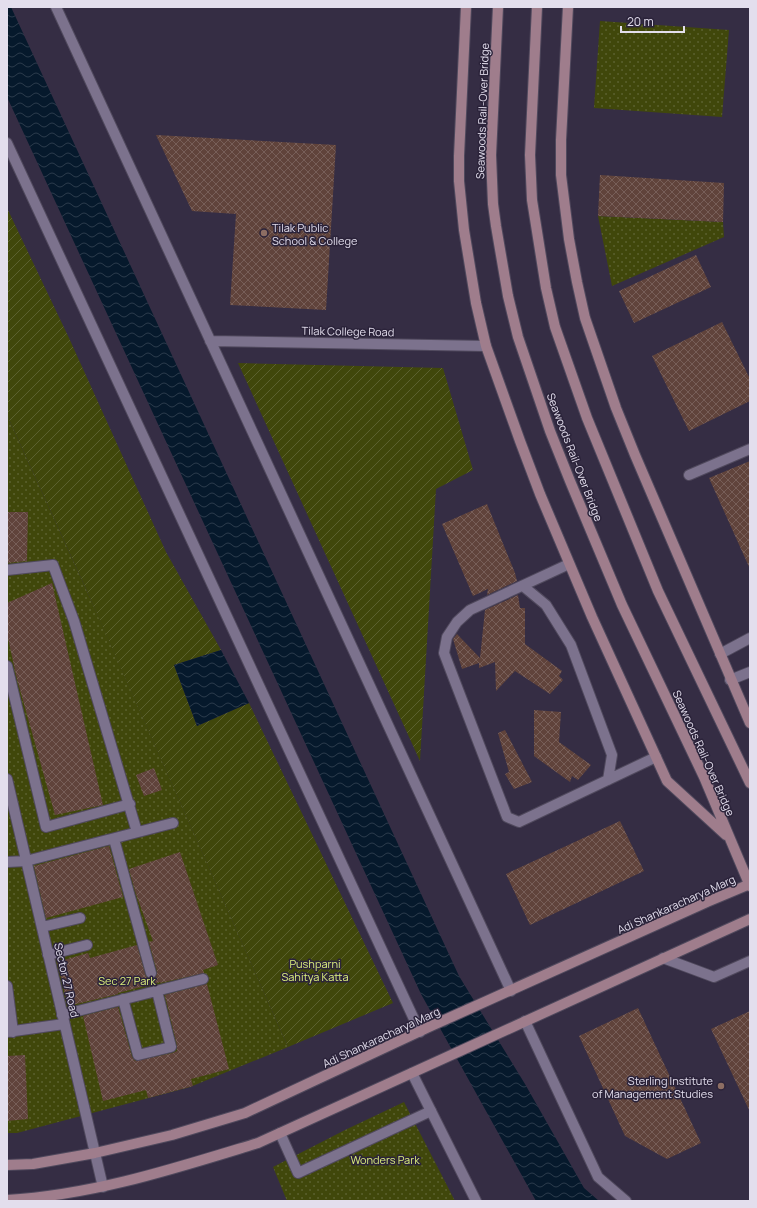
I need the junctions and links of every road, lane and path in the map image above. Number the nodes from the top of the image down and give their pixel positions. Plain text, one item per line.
1 (56, 7) edge
2 (466, 7) edge
3 (498, 7) edge
4 (537, 7) edge
5 (568, 7) edge
6 (7, 143) edge
7 (210, 341) junction
8 (486, 346) junction
9 (750, 449) edge
10 (689, 475) dead end
11 (569, 564) junction
12 (7, 570) edge
13 (523, 586) junction
14 (750, 638) edge
15 (720, 654) junction
16 (7, 666) edge
17 (750, 672) edge
18 (730, 680) junction
19 (750, 724) edge
20 (656, 757) junction
21 (7, 779) edge
22 (608, 780) junction
23 (750, 783) edge
24 (130, 804) junction
25 (173, 823) dead end
26 (137, 832) junction
27 (729, 838) junction
28 (114, 839) junction
29 (26, 861) junction
30 (7, 862) edge
31 (750, 885) edge
32 (80, 918) dead end
33 (750, 919) edge
34 (42, 927) junction
35 (87, 945) dead end
36 (48, 955) junction
37 (663, 958) junction
38 (750, 961) edge
39 (151, 973) dead end
40 (203, 979) dead end
41 (7, 986) edge
42 (157, 991) junction
43 (511, 991) junction
44 (123, 999) junction
45 (63, 1020) junction
46 (525, 1021) junction
47 (10, 1032) edge
48 (420, 1032) junction
49 (412, 1072) junction
50 (431, 1111) junction
51 (280, 1133) junction
52 (95, 1153) junction
53 (7, 1165) edge
54 (103, 1187) junction
55 (7, 1200) edge
56 (476, 1201) edge
57 (626, 1201) edge

1 - 7 street
2 - 8 main road
3 - 27 main road, Seawoods Rail-Over Bridge
4 - 23 main road
5 - 15 main road
6 - 48 street
7 - 8 street, Tilak College Road
7 - 43 street
8 - 11 main road
9 - 10 street
11 - 13 street
11 - 20 main road
12 - 24 street
13 - 22 street
13 - 22 street
14 - 15 street
15 - 18 main road
16 - 24 street
17 - 18 street
18 - 19 main road
20 - 22 street
20 - 27 main road
21 - 29 street, Sector 27 Road
24 - 26 street
25 - 26 street
26 - 28 street
27 - 31 main road, Seawoods Rail-Over Bridge
28 - 29 street
28 - 39 street
29 - 30 street
29 - 34 street, Sector 27 Road
31 - 43 main road, Adi Shankaracharya Marg
32 - 34 street
33 - 37 main road
34 - 36 street, Sector 27 Road
35 - 36 street
36 - 45 street, Sector 27 Road
37 - 38 street
37 - 46 main road
40 - 42 street
41 - 47 street
42 - 44 street
42 - 44 street
43 - 48 main road, Adi Shankaracharya Marg
44 - 45 street
45 - 47 street
45 - 52 street, Sector 27 Road
46 - 49 main road
46 - 57 street
48 - 52 main road, Adi Shankaracharya Marg
49 - 50 street
49 - 51 main road
50 - 51 street
50 - 56 street
51 - 54 main road
52 - 53 main road, Adi Shankaracharya Marg
52 - 54 street, Sector 27 Road
54 - 55 main road

